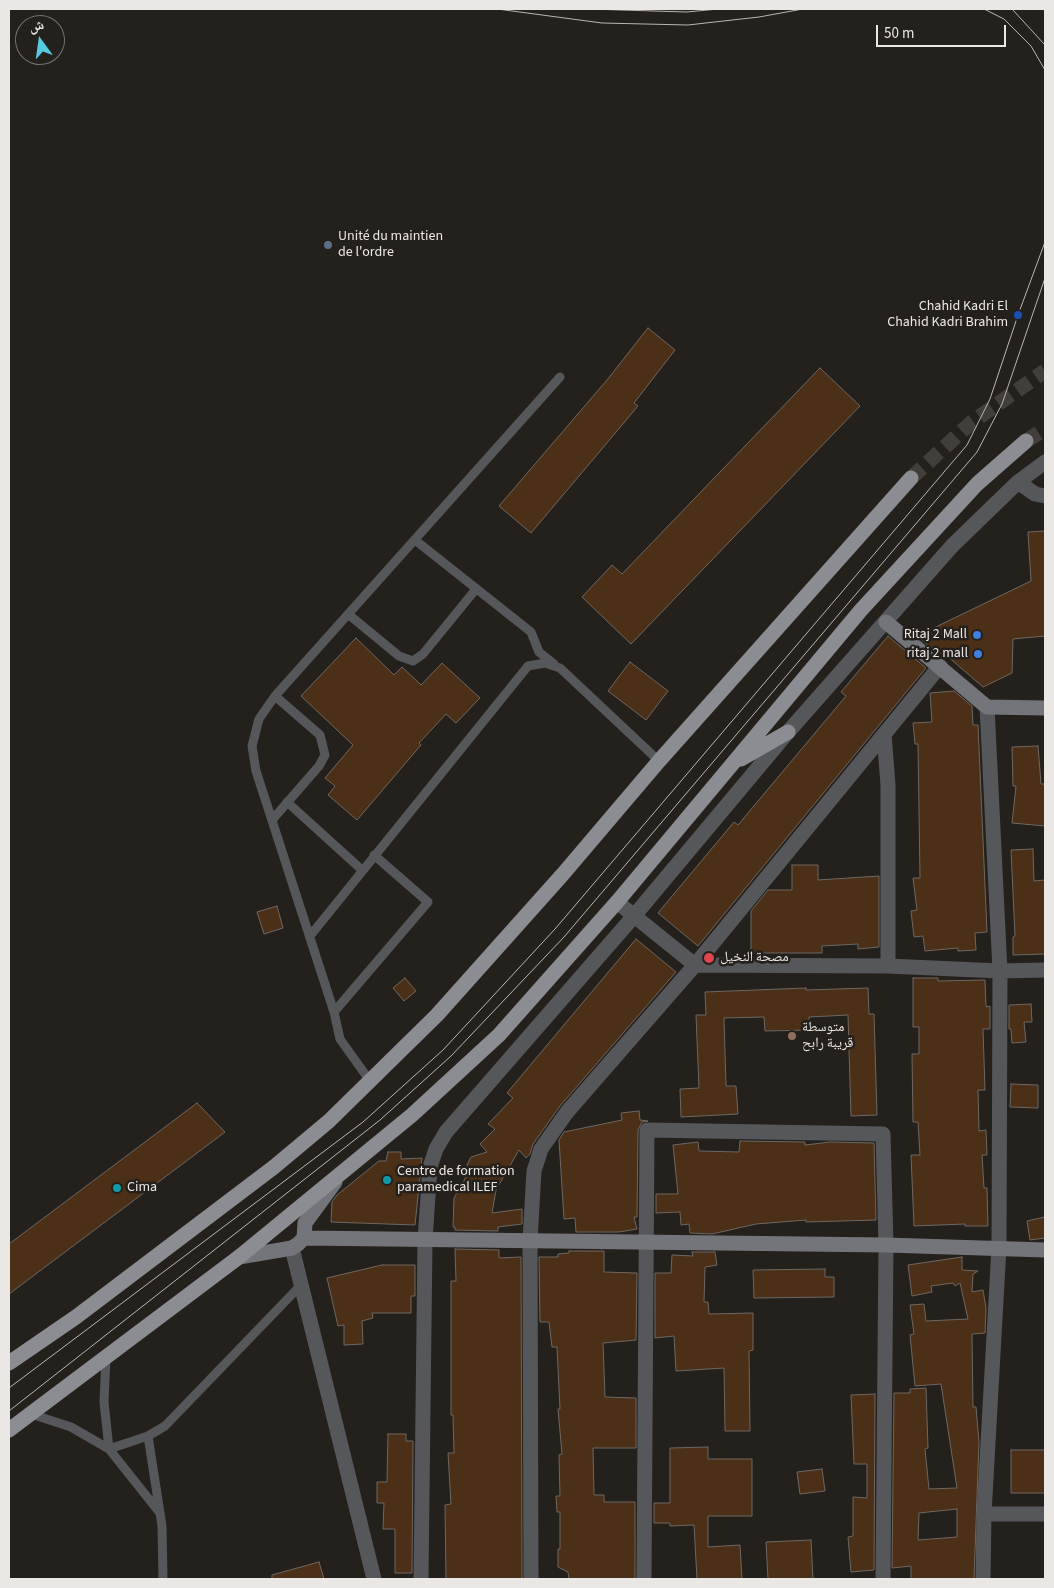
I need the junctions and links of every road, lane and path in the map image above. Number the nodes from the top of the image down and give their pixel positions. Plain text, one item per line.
1 (560, 377) dead end
2 (1026, 441) tunnel mouth
3 (1045, 462) edge
4 (911, 478) tunnel mouth
5 (1018, 482) junction
6 (1045, 496) edge
7 (415, 540) junction
8 (476, 588) junction
9 (348, 614) junction
10 (886, 622) junction
11 (940, 666) junction
12 (560, 668) junction
13 (275, 696) junction
14 (987, 707) junction
15 (1045, 708) edge
16 (788, 732) junction
17 (884, 734) junction
18 (660, 761) junction
19 (733, 764) junction
20 (287, 802) junction
21 (272, 820) junction
22 (374, 855) junction
23 (362, 870) junction
24 (617, 902) junction
25 (634, 916) junction
26 (310, 936) junction
27 (695, 965) junction
28 (888, 966) junction
29 (1045, 970) edge
30 (1000, 972) junction
31 (334, 1012) junction
32 (370, 1081) junction
33 (341, 1173) junction
34 (304, 1238) junction
35 (425, 1240) junction
36 (530, 1241) junction
37 (645, 1242) junction
38 (886, 1245) junction
39 (292, 1248) junction
40 (999, 1248) junction
41 (1045, 1250) edge
42 (238, 1257) junction
43 (301, 1285) junction
44 (106, 1357) junction
45 (9, 1363) edge
46 (31, 1414) junction
47 (9, 1430) edge
48 (148, 1436) junction
49 (109, 1449) junction
50 (160, 1513) junction
51 (984, 1514) junction
52 (1045, 1514) edge
53 (163, 1579) edge
54 (374, 1579) edge
55 (421, 1579) edge
56 (532, 1579) edge
57 (644, 1579) edge
58 (883, 1579) edge
59 (983, 1579) edge

1 - 7 lane
2 - 19 main road
3 - 5 street
4 - 18 main road
5 - 6 street
5 - 10 street
7 - 8 lane
7 - 9 lane
8 - 9 lane
8 - 12 lane
9 - 13 lane
10 - 11 street
10 - 16 street
11 - 14 street
11 - 17 street
12 - 18 lane
12 - 22 lane
13 - 20 lane
13 - 21 lane
14 - 15 street
14 - 30 street
16 - 19 main road
16 - 25 street
17 - 27 street
17 - 28 street
18 - 32 main road
19 - 24 main road
20 - 21 lane
20 - 23 lane
21 - 26 lane
22 - 23 lane
22 - 31 lane
23 - 26 lane
24 - 25 street
24 - 33 main road
25 - 27 street
25 - 35 street
26 - 31 lane
27 - 28 street
27 - 36 street
28 - 30 street
29 - 30 street
30 - 40 street
31 - 32 lane
32 - 45 main road
33 - 34 street
33 - 42 main road
34 - 35 street
34 - 39 street
35 - 36 street
35 - 55 street
36 - 37 street
36 - 56 street
37 - 38 street
37 - 38 street
37 - 57 street
38 - 40 street
38 - 58 street
39 - 42 street
39 - 43 street
40 - 41 street
40 - 51 street
42 - 44 main road
43 - 48 lane
43 - 54 street
44 - 46 main road
44 - 49 lane
46 - 47 main road
46 - 49 lane
48 - 49 lane
48 - 50 lane
49 - 50 lane
50 - 53 lane
51 - 52 street
51 - 59 street

